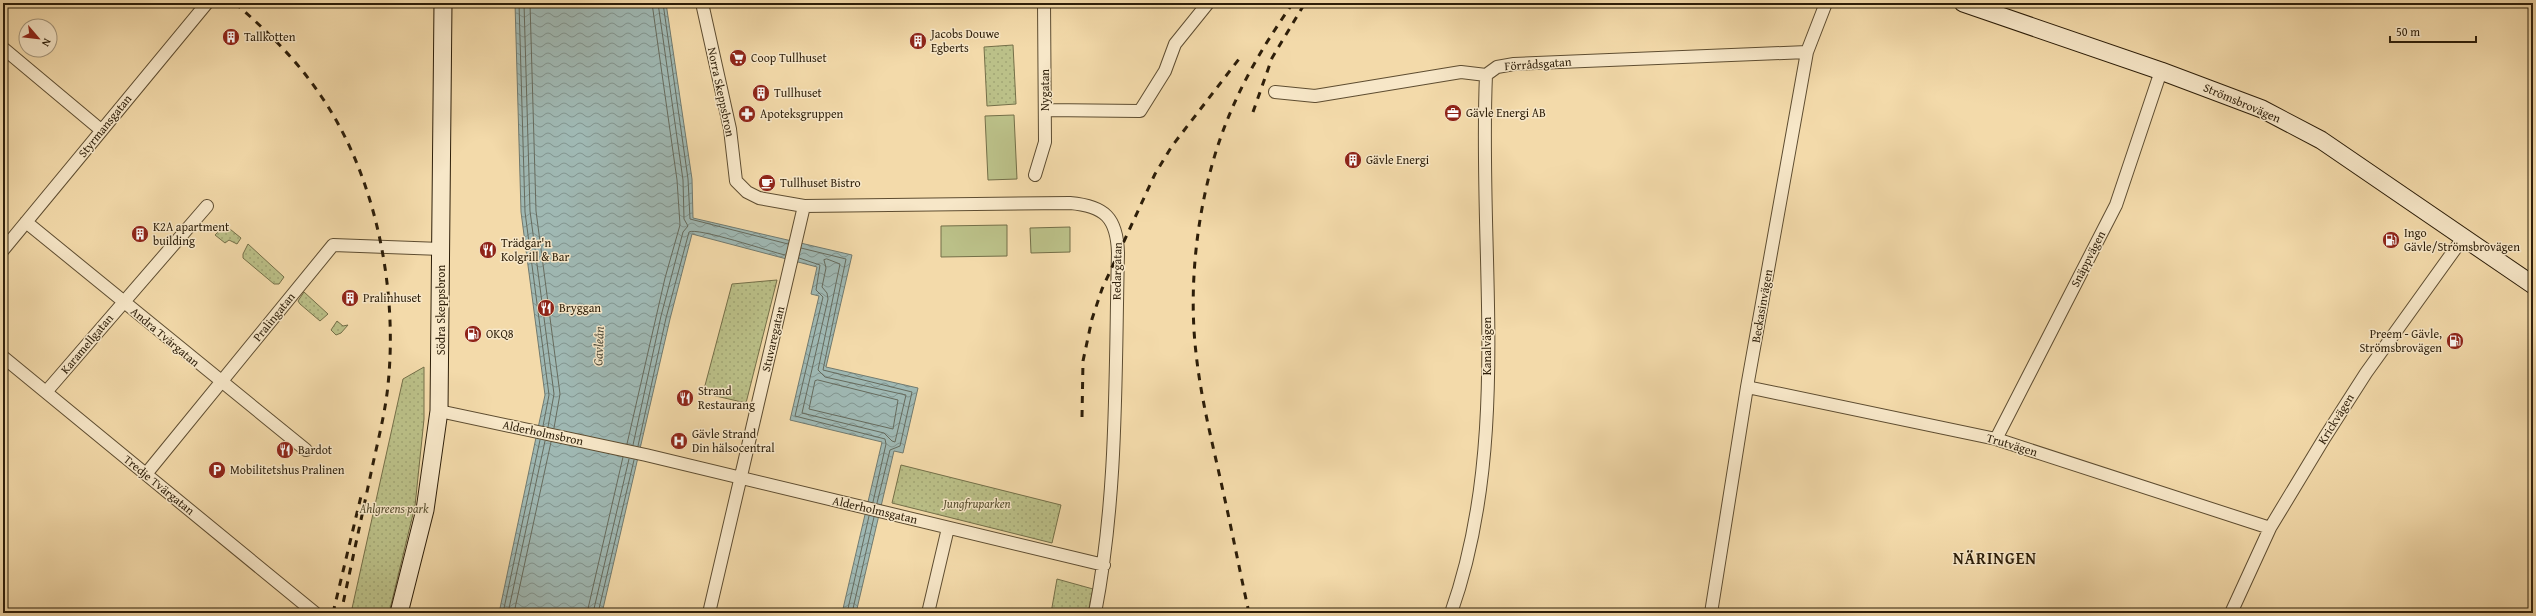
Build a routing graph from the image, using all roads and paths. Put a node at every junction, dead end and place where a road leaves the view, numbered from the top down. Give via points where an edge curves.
1 (207, 3) edge
2 (443, 3) edge
3 (702, 3) edge
4 (1044, 3) edge
5 (1208, 3) edge
6 (1826, 3) edge
7 (1963, 3) edge
8 (3, 48) edge
9 (1807, 52) junction
10 (2161, 71) junction
11 (1486, 75) junction
12 (1275, 92) dead end
13 (1045, 110) junction
14 (101, 130) junction
15 (1036, 175) dead end
16 (736, 181) joint
17 (207, 206) dead end
18 (804, 206) junction
19 (26, 222) junction
20 (2463, 238) junction
21 (441, 249) junction
22 (3, 250) edge
23 (2533, 285) edge
24 (122, 302) junction
25 (3, 357) edge
26 (220, 383) junction
27 (1747, 388) junction
28 (46, 392) junction
29 (439, 411) junction
30 (1996, 439) junction
31 (306, 450) dead end
32 (646, 455) joint
33 (146, 474) junction
34 (741, 478) junction
35 (948, 528) junction
36 (2270, 528) junction
37 (1104, 565) junction
38 (315, 613) edge
39 (399, 613) edge
40 (709, 613) edge
41 (928, 613) edge
42 (1095, 613) edge
43 (1451, 613) edge
44 (1711, 613) edge
45 (2231, 613) edge

1 - 14 street, Styrmansgatan
2 - 21 main road, Södra Skeppsbron
3 - 16 street, Norra Skeppsbron via 730,129
4 - 13 street, Nygatan
5 - 13 street via 1175,44 1165,72 1140,111
6 - 9 street, Beckasinvägen
7 - 10 main road, Strömsbrovägen
8 - 14 street
9 - 11 street, Förrådsgatan via 1514,64 1497,67
9 - 27 street, Beckasinvägen
10 - 20 main road, Strömsbrovägen via 2262,109 2321,140
10 - 30 street, Snäppvägen via 2116,205
11 - 12 street via 1461,72 1315,96
11 - 43 street, Kanalvägen via 1487,410 1481,487 1473,534
13 - 15 street, Nygatan via 1045,142
14 - 19 street, Styrmansgatan
16 - 18 street, Redargatan via 747,192 759,198
17 - 24 street, Karamellgatan
18 - 34 street, Stuvaregatan
18 - 37 street, Redargatan via 1070,203 1096,207 1110,217 1118,232 1118,253 1112,493
19 - 22 street, Styrmansgatan
19 - 24 street, Andra Tvärgatan
20 - 23 main road, Strömsbrovägen
20 - 36 street, Krickvägen via 2366,373
21 - 26 street, Pralingatan via 333,245
21 - 29 main road, Södra Skeppsbron
24 - 26 street, Andra Tvärgatan
24 - 28 street, Karamellgatan
25 - 28 street, Tredje Tvärgatan
26 - 31 street, Andra Tvärgatan
26 - 33 street, Pralingatan
27 - 30 street, Trutvägen
27 - 44 street, Beckasinvägen
28 - 33 street, Tredje Tvärgatan
29 - 32 street, Alderholmsbron
29 - 39 main road, Södra Skeppsbron via 425,510
30 - 36 street, Trutvägen
32 - 34 street, Alderholmsgatan
33 - 38 street, Tredje Tvärgatan
34 - 35 street, Alderholmsgatan
34 - 40 street, Stuvaregatan
35 - 37 street, Alderholmsgatan
35 - 41 street
36 - 45 street, Krickvägen
37 - 42 street, Redargatan

